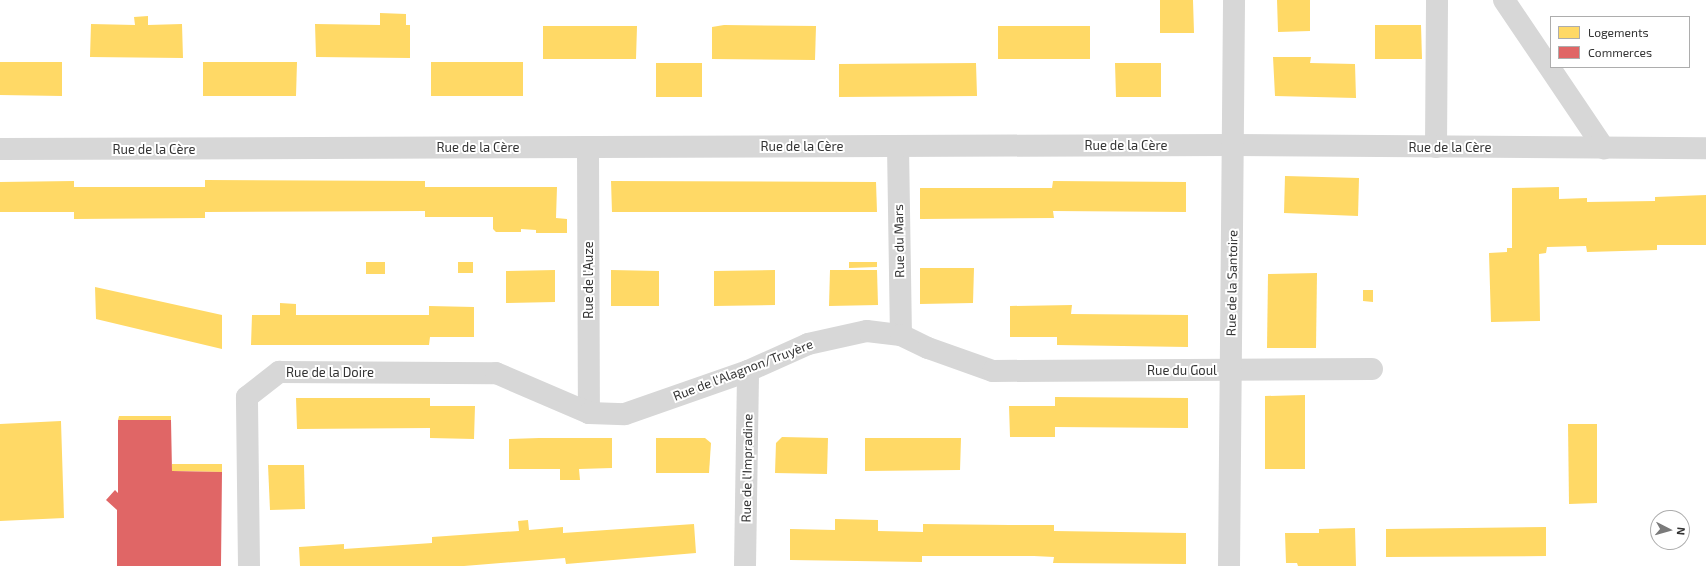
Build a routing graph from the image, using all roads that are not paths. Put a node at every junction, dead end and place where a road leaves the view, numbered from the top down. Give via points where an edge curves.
1 (1234, 0) edge
2 (1437, 0) edge
3 (1504, 0) edge
4 (1233, 145) junction
5 (898, 146) junction
6 (588, 147) junction
7 (1436, 147) junction
8 (1604, 148) junction
9 (1706, 148) edge
10 (0, 149) edge
11 (901, 335) junction
12 (1231, 369) junction
13 (1372, 369) dead end
14 (748, 371) junction
15 (993, 371) joint
16 (496, 373) joint
17 (588, 413) junction
18 (249, 566) edge
19 (746, 566) edge
20 (1229, 566) edge

1 - 4 street, Rue de la Santoire
2 - 7 street
3 - 8 street
4 - 5 street, Rue de la Cère
4 - 7 street, Rue de la Cère
4 - 12 street, Rue de la Santoire
5 - 6 street, Rue de la Cère
5 - 11 street, Rue du Mars
6 - 10 street, Rue de la Cère
6 - 17 street, Rue de l'Auze
7 - 8 street, Rue de la Cère
8 - 9 street, Rue de la Cère
11 - 14 street, Rue de l'Alagnon/Truyère via 867,331 808,344
11 - 15 street, Rue de l'Alagnon/Truyère via 928,348
12 - 13 street, Rue du Goul
12 - 15 street, Rue du Goul
12 - 20 street, Rue de la Santoire
14 - 17 street, Rue de l'Alagnon/Truyère via 625,414
14 - 19 street, Rue de l'Impradine
16 - 17 street, Rue de l'Alagnon/Truyère
16 - 18 street, Rue de la Doire via 279,372 247,397

